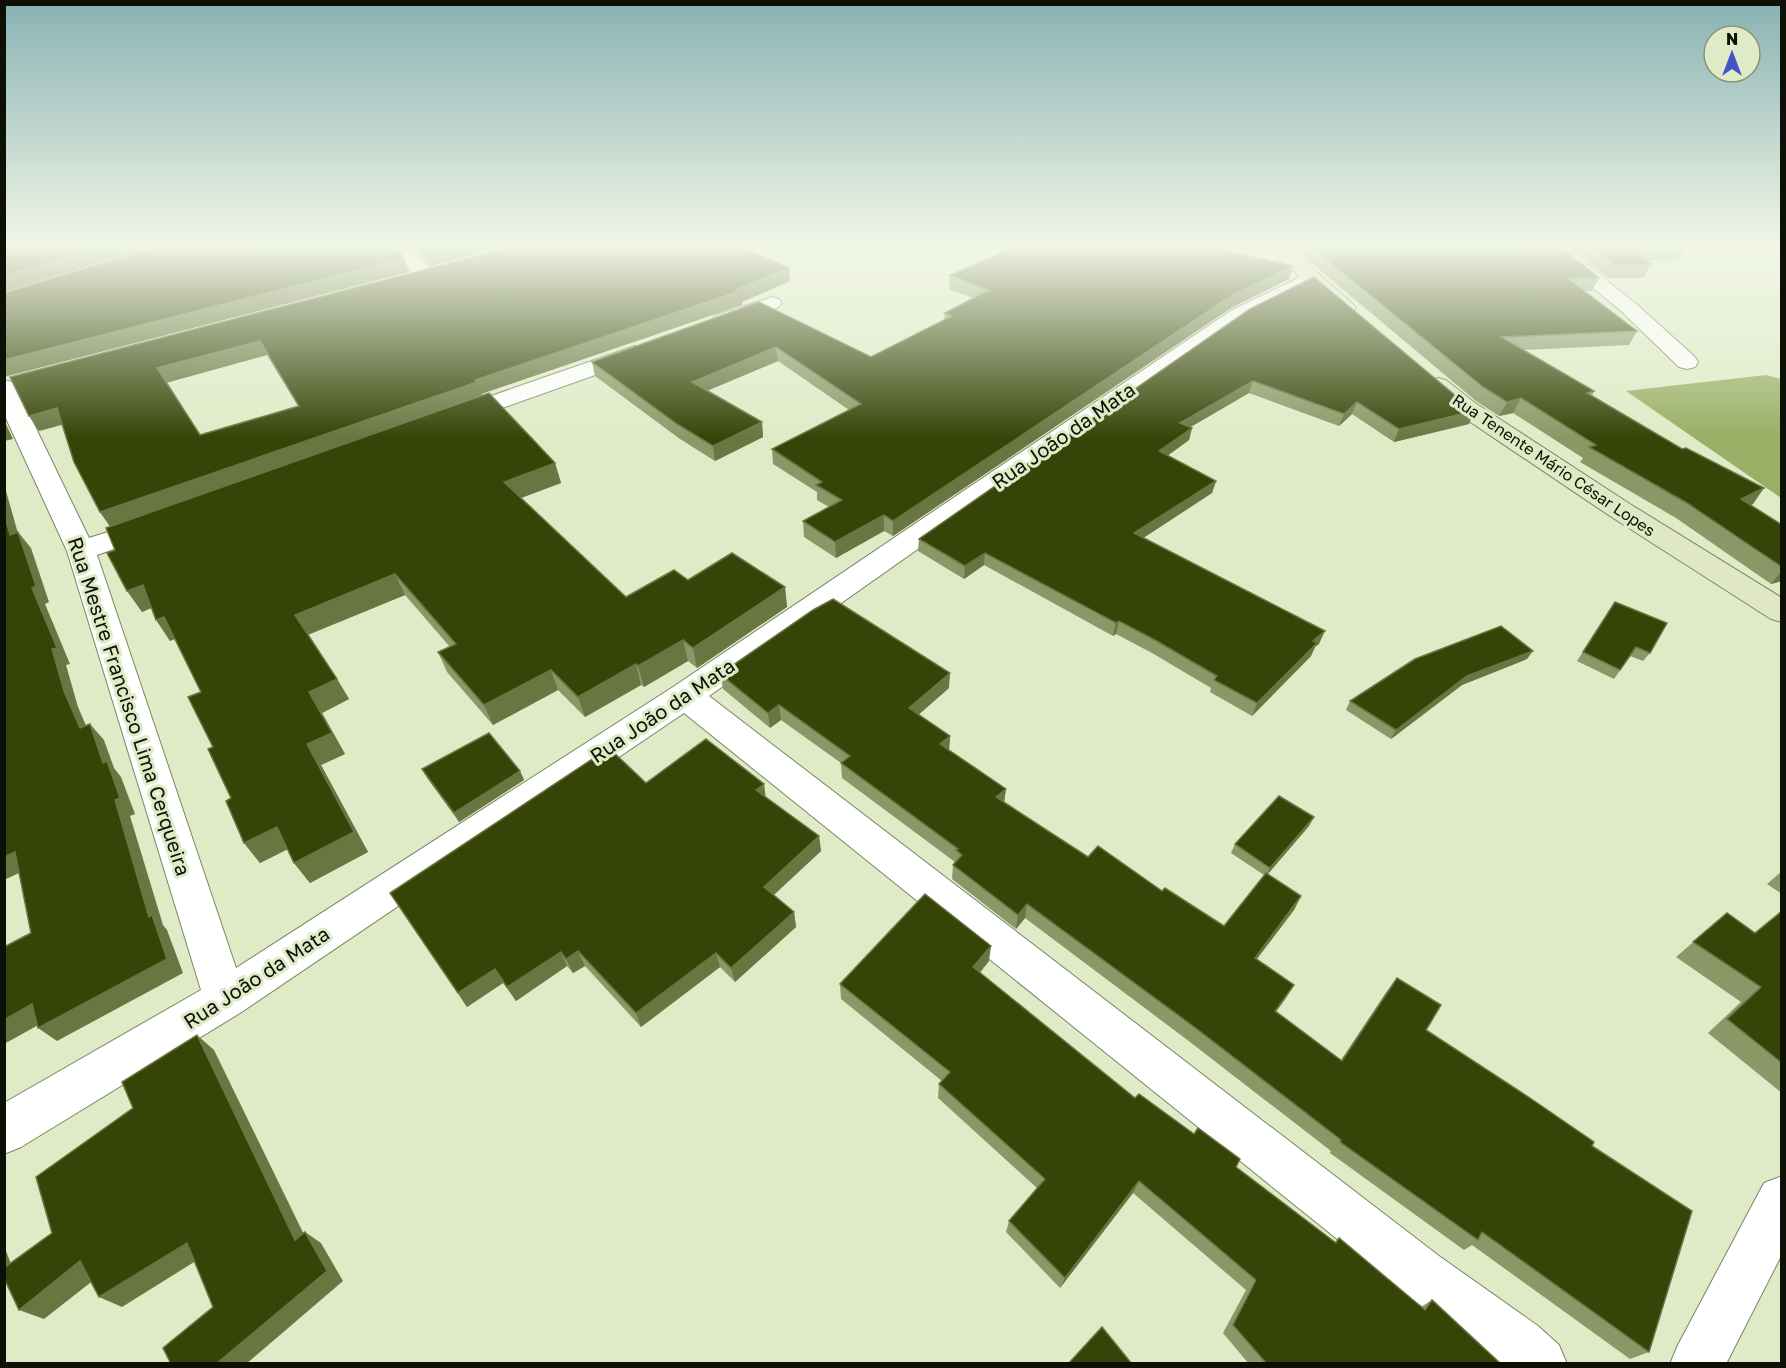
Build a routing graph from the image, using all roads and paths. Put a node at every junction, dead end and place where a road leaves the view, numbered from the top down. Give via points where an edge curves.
1 (753, 310) edge
2 (1247, 310) edge
3 (1349, 310) edge
4 (1631, 310) edge
5 (1366, 324) edge
6 (705, 327) edge
7 (661, 343) edge
8 (1687, 362) dead end
9 (1420, 370) edge
10 (12, 384) edge
11 (438, 423) edge
12 (182, 515) edge
13 (81, 551) junction
14 (1782, 612) edge
15 (685, 696) junction
16 (225, 999) junction
17 (4, 1130) edge
18 (1782, 1201) edge
19 (1540, 1364) edge
20 (1697, 1364) edge

1 - 6 street
2 - 15 street, Rua João da Mata
3 - 5 main road
4 - 8 street
7 - 11 street
9 - 14 main road, Rua Tenente Mário César Lopes via 1466,408
10 - 13 street, Rua Mestre Francisco Lima Cerqueira
12 - 13 street
13 - 16 street, Rua Mestre Francisco Lima Cerqueira
15 - 16 street, Rua João da Mata
15 - 19 street
16 - 17 street, Rua João da Mata
18 - 20 street

